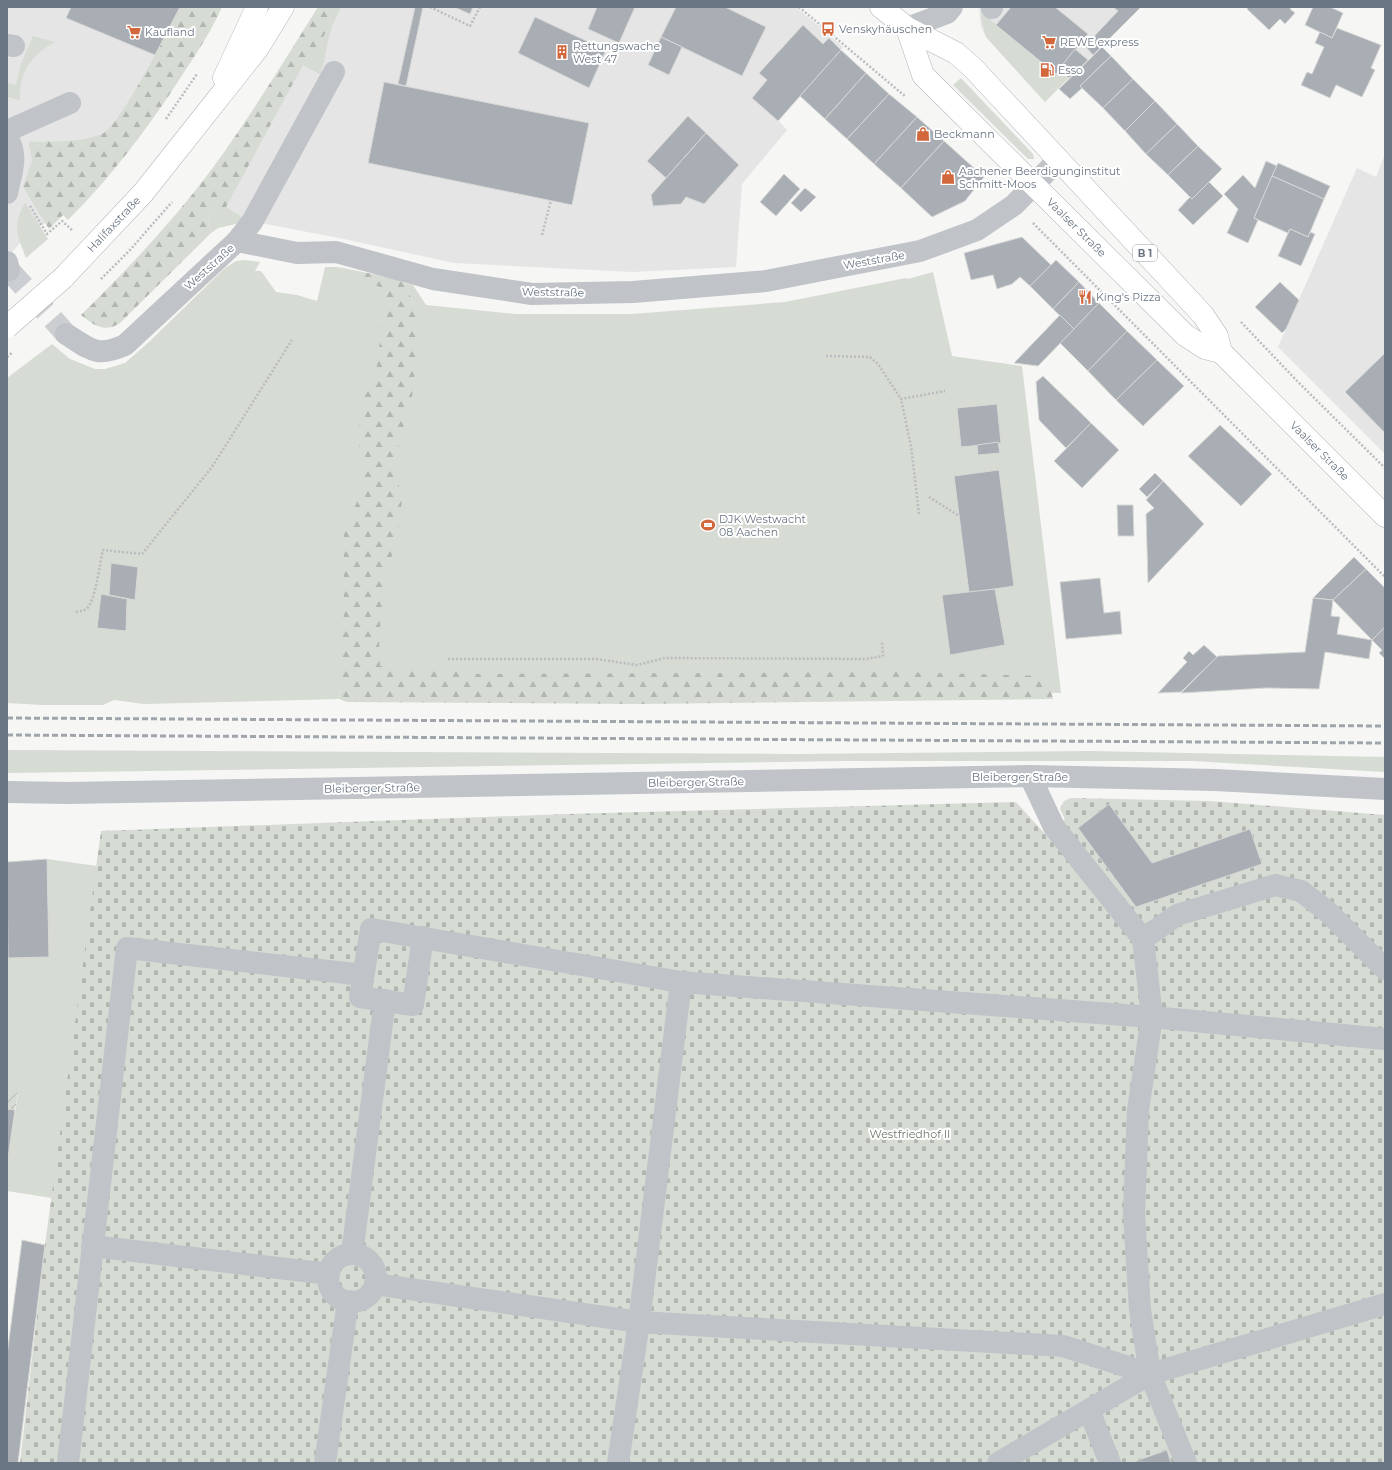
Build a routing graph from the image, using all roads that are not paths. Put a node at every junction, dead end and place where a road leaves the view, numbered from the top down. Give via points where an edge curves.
1 (257, 7) edge
2 (283, 7) edge
3 (881, 7) edge
4 (914, 7) edge
5 (952, 7) edge
6 (907, 28) junction
7 (334, 72) dead end
8 (70, 103) dead end
9 (208, 110) junction
10 (7, 131) edge
11 (7, 137) edge
12 (1058, 160) junction
13 (1034, 185) junction
14 (7, 193) edge
15 (237, 241) junction
16 (7, 327) edge
17 (66, 334) tunnel mouth
18 (1221, 352) junction
19 (1385, 516) edge
20 (1030, 776) junction
21 (1385, 789) edge
22 (7, 792) edge
23 (423, 937) junction
24 (1143, 938) junction
25 (1385, 969) edge
26 (363, 975) junction
27 (681, 982) junction
28 (385, 1000) junction
29 (1152, 1017) junction
30 (1385, 1039) edge
31 (92, 1246) junction
32 (352, 1254) junction
33 (329, 1274) junction
34 (375, 1284) junction
35 (348, 1301) junction
36 (1385, 1304) edge
37 (638, 1322) junction
38 (1150, 1374) junction
39 (1089, 1410) junction
40 (68, 1463) edge
41 (325, 1463) edge
42 (618, 1463) edge
43 (998, 1463) edge
44 (1110, 1463) edge
45 (1186, 1463) edge

1 - 9 main road, Halifaxstraße
2 - 9 main road, Halifaxstraße via 258,48
3 - 6 main road, Vaalser Straße / B 1
4 - 6 street
5 - 6 street via 947,14
6 - 12 main road, Vaalser Straße / B 1 via 956,52
6 - 13 main road, Vaalser Straße / B 1 via 923,75
7 - 15 street via 252,222
8 - 10 street
9 - 16 main road, Halifaxstraße, bridge via 143,193 63,278
11 - 14 street via 15,156
12 - 13 street, Weststraße
12 - 18 main road, Vaalser Straße / B 1 via 1203,315 1217,336
13 - 15 street, Weststraße via 1014,205 977,230 920,251 766,280 633,292 532,294 433,279 336,252 297,253
13 - 18 main road, Vaalser Straße / B 1 via 1185,334 1205,348
15 - 17 street, Weststraße via 125,345 110,352 92,350
18 - 19 main road, Vaalser Straße / B 1
20 - 21 street, Bleiberger Straße via 1215,780
20 - 22 street, Bleiberger Straße
20 - 24 street via 1054,827
23 - 26 street via 371,928
23 - 27 street
23 - 28 street via 413,1005
24 - 25 street via 1177,915 1275,885 1302,891 1328,912
24 - 29 street
26 - 28 street via 360,996
26 - 31 street via 128,948
27 - 29 street
27 - 37 street
28 - 32 street
29 - 30 street
29 - 38 street via 1138,1110 1134,1214 1140,1310
31 - 33 street
31 - 40 street
32 - 33 street via 336,1260
32 - 34 street via 366,1259 372,1265 376,1276
33 - 35 street via 332,1290 337,1297
34 - 35 street via 366,1298 356,1302
34 - 37 street
35 - 41 street
36 - 38 street
37 - 38 street via 1063,1346
37 - 42 street
38 - 39 street
38 - 45 street
39 - 43 street
39 - 44 street

